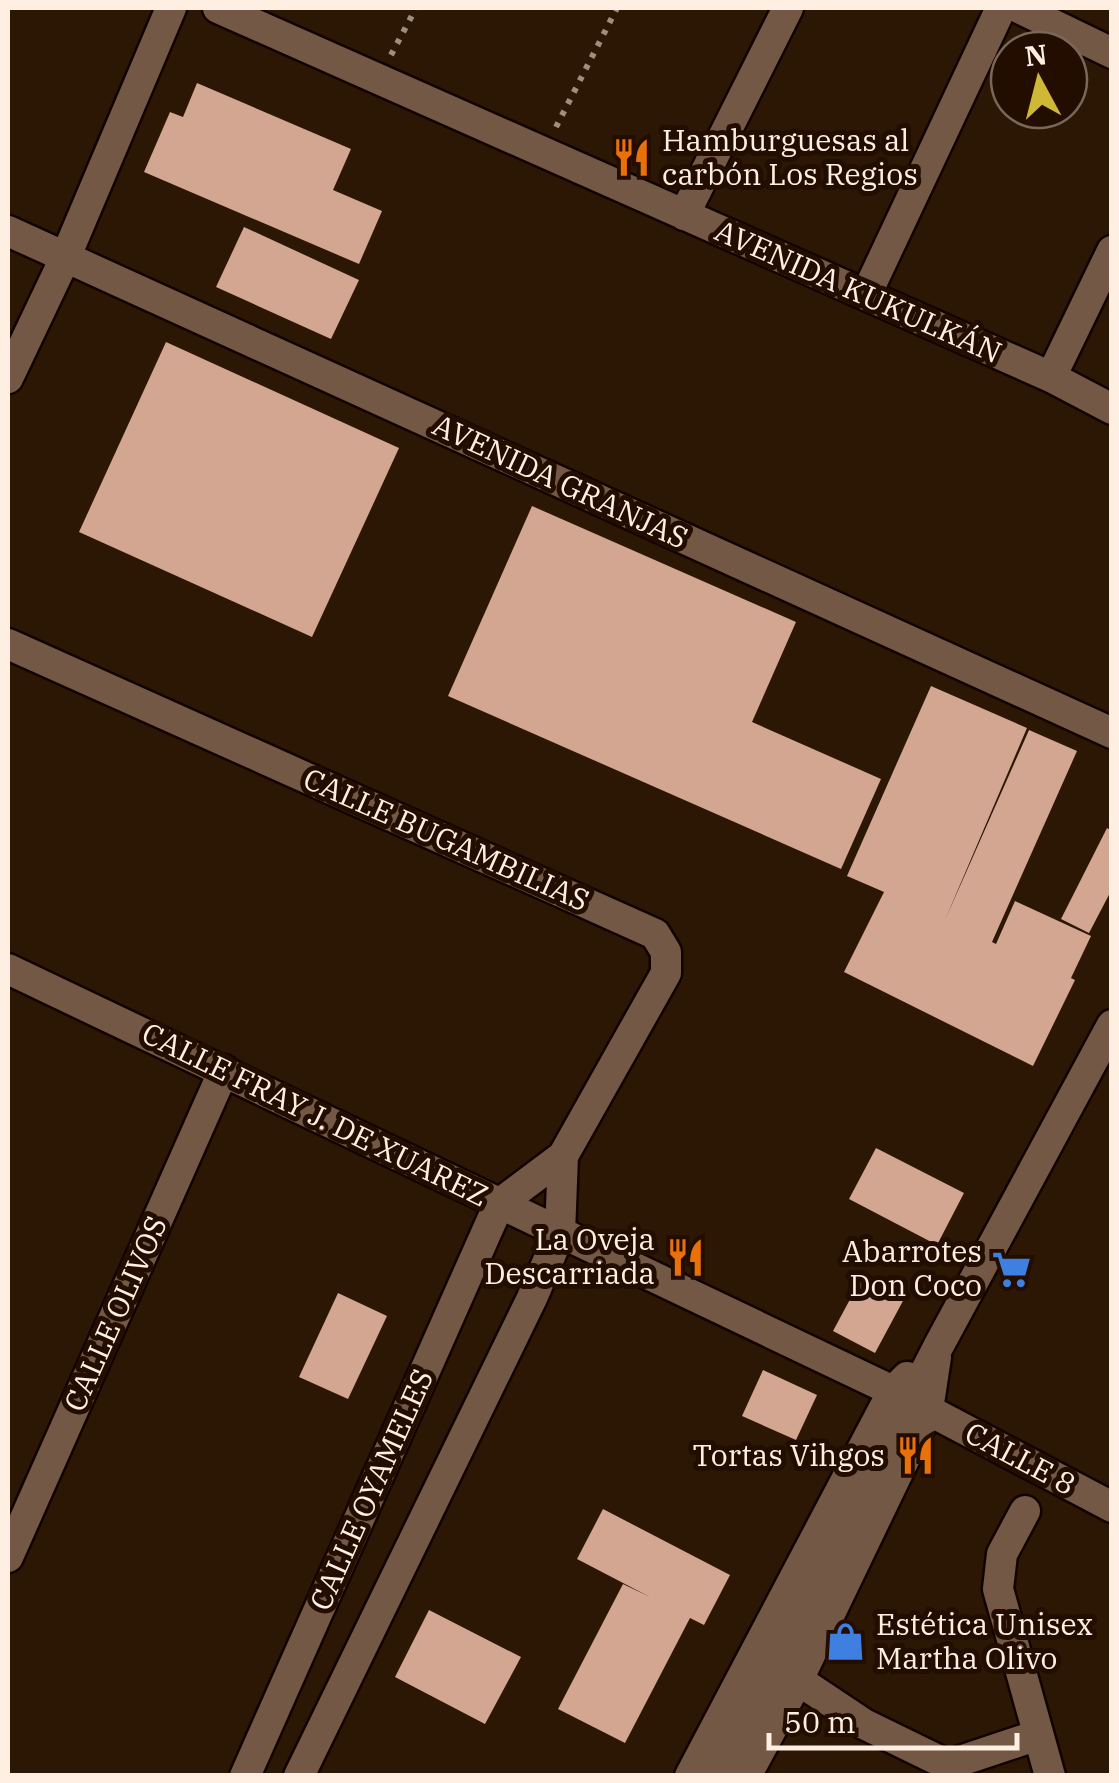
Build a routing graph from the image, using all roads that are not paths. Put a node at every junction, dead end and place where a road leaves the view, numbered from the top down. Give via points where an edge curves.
1 (171, 8) edge
2 (218, 8) edge
3 (788, 8) edge
4 (1001, 8) edge
5 (1020, 8) edge
6 (1112, 53) edge
7 (684, 215) junction
8 (8, 230) edge
9 (1112, 251) edge
10 (66, 256) junction
11 (866, 295) junction
12 (1051, 377) junction
13 (8, 378) edge
14 (1112, 409) edge
15 (8, 644) edge
16 (1112, 734) edge
17 (8, 969) edge
18 (1112, 1024) edge
19 (224, 1070) junction
20 (562, 1156) junction
21 (499, 1204) junction
22 (560, 1232) junction
23 (938, 1347) junction
24 (893, 1391) junction
25 (928, 1410) junction
26 (1112, 1507) edge
27 (1026, 1511) dead end
28 (8, 1557) edge
29 (798, 1680) junction
30 (1038, 1735) junction
31 (246, 1776) edge
32 (299, 1776) edge
33 (690, 1776) edge
34 (718, 1776) edge
35 (746, 1776) edge
36 (1050, 1776) edge

1 - 10 street
2 - 7 street, AVENIDA KUKULKÁN
3 - 7 street
4 - 11 street
5 - 6 street
7 - 11 street, AVENIDA KUKULKÁN
8 - 10 street, AVENIDA GRANJAS
9 - 12 street
10 - 13 street
10 - 16 street, AVENIDA GRANJAS
11 - 12 street, AVENIDA KUKULKÁN
12 - 14 street, AVENIDA KUKULKÁN
15 - 20 street, CALLE BUGAMBILIAS via 655,934 666,952 666,973
17 - 19 street, CALLE FRAY J. DE XUAREZ
18 - 23 street
19 - 21 street, CALLE FRAY J. DE XUAREZ
19 - 28 street, CALLE OLIVOS
20 - 21 street, CALLE BUGAMBILIAS
20 - 22 street, CALLE BUGAMBILIAS
21 - 22 street, CALLE FRAY J. DE XUAREZ
21 - 31 street, CALLE OYAMELES
22 - 24 street, CALLE FRAY J. DE XUAREZ
22 - 32 street, CALLE OYAMELES
23 - 24 street
23 - 25 street
23 - 34 street
24 - 33 street
25 - 26 street, CALLE 8
25 - 29 street
27 - 30 street via 1002,1554 998,1589
29 - 30 street via 864,1724 948,1766
29 - 35 street
30 - 36 street

